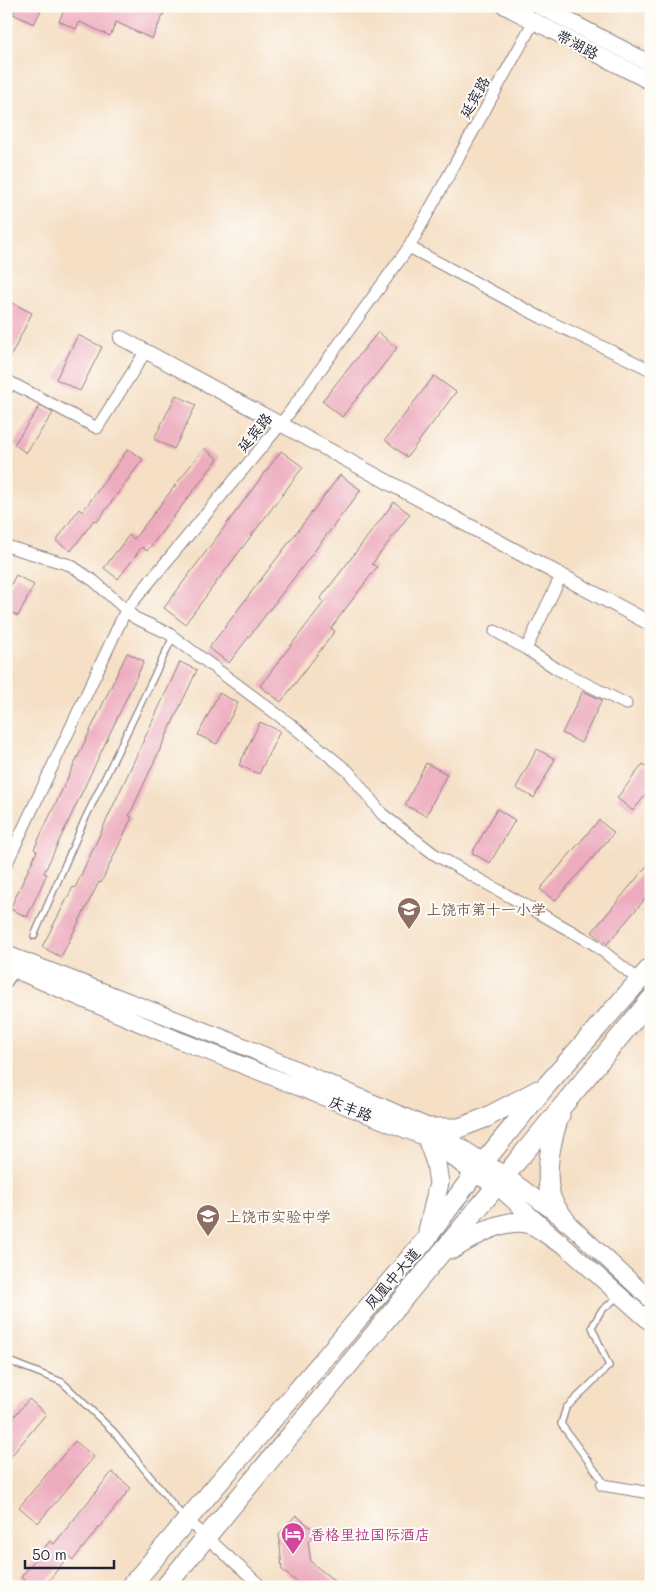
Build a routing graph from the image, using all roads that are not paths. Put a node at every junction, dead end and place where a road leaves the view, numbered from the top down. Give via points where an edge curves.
1 (505, 6) edge
2 (537, 14) edge
3 (651, 64) edge
4 (651, 82) edge
5 (409, 247) junction
6 (121, 338) dead end
7 (146, 351) junction
8 (651, 370) edge
9 (10, 382) edge
10 (6, 395) edge
11 (281, 424) junction
12 (6, 546) edge
13 (561, 576) junction
14 (126, 610) junction
15 (651, 624) edge
16 (495, 631) dead end
17 (174, 637) junction
18 (526, 649) junction
19 (626, 704) dead end
20 (6, 865) edge
21 (34, 936) dead end
22 (6, 954) edge
23 (12, 968) edge
24 (645, 974) edge
25 (6, 987) edge
26 (651, 999) edge
27 (546, 1086) junction
28 (563, 1107) junction
29 (429, 1133) junction
30 (479, 1168) junction
31 (502, 1181) junction
32 (566, 1221) junction
33 (427, 1238) junction
34 (557, 1241) junction
35 (435, 1261) junction
36 (619, 1296) junction
37 (651, 1300) edge
38 (651, 1323) edge
39 (6, 1360) edge
40 (604, 1486) joint
41 (651, 1493) edge
42 (186, 1520) junction
43 (205, 1538) junction
44 (130, 1587) edge
45 (165, 1587) edge
46 (262, 1587) edge

1 - 2 main road, 带湖路
2 - 3 main road, 带湖路
2 - 4 main road, 带湖路
2 - 5 street, 延宾路
5 - 8 street via 542,318
5 - 11 street, 延宾路
6 - 7 street
7 - 9 street via 97,428
7 - 11 street
9 - 10 lane
11 - 13 street
11 - 14 street, 延宾路
12 - 14 street via 70,565 94,581
13 - 15 street
13 - 18 street
14 - 17 street via 134,618
14 - 20 street, 延宾路
16 - 18 street
17 - 21 lane via 84,820
17 - 24 street via 349,772 382,814 434,854
18 - 19 street via 557,669
22 - 29 main road via 236,1043
23 - 25 lane
23 - 29 main road, 庆丰路 via 181,1041
24 - 27 main road, 凤凰中大道
26 - 28 main road, 凤凰中大道
27 - 29 main road via 485,1118 458,1128
27 - 30 main road, 凤凰中大道
28 - 31 main road, 凤凰中大道
28 - 32 main road via 555,1129 549,1164 551,1198
29 - 30 main road
29 - 33 main road via 439,1184
30 - 31 main road
30 - 33 main road, 凤凰中大道
31 - 32 main road
31 - 34 main road
31 - 35 main road, 凤凰中大道
32 - 37 main road
33 - 42 main road, 凤凰中大道
34 - 35 main road via 530,1224 500,1225 473,1236
34 - 36 main road
35 - 43 main road, 凤凰中大道
36 - 38 main road
36 - 40 lane via 601,1311 592,1327 609,1366 566,1408 561,1424
39 - 42 lane via 62,1382 114,1432
40 - 41 street
42 - 43 street
42 - 44 main road, 凤凰中大道
43 - 45 main road, 凤凰中大道
43 - 46 street

